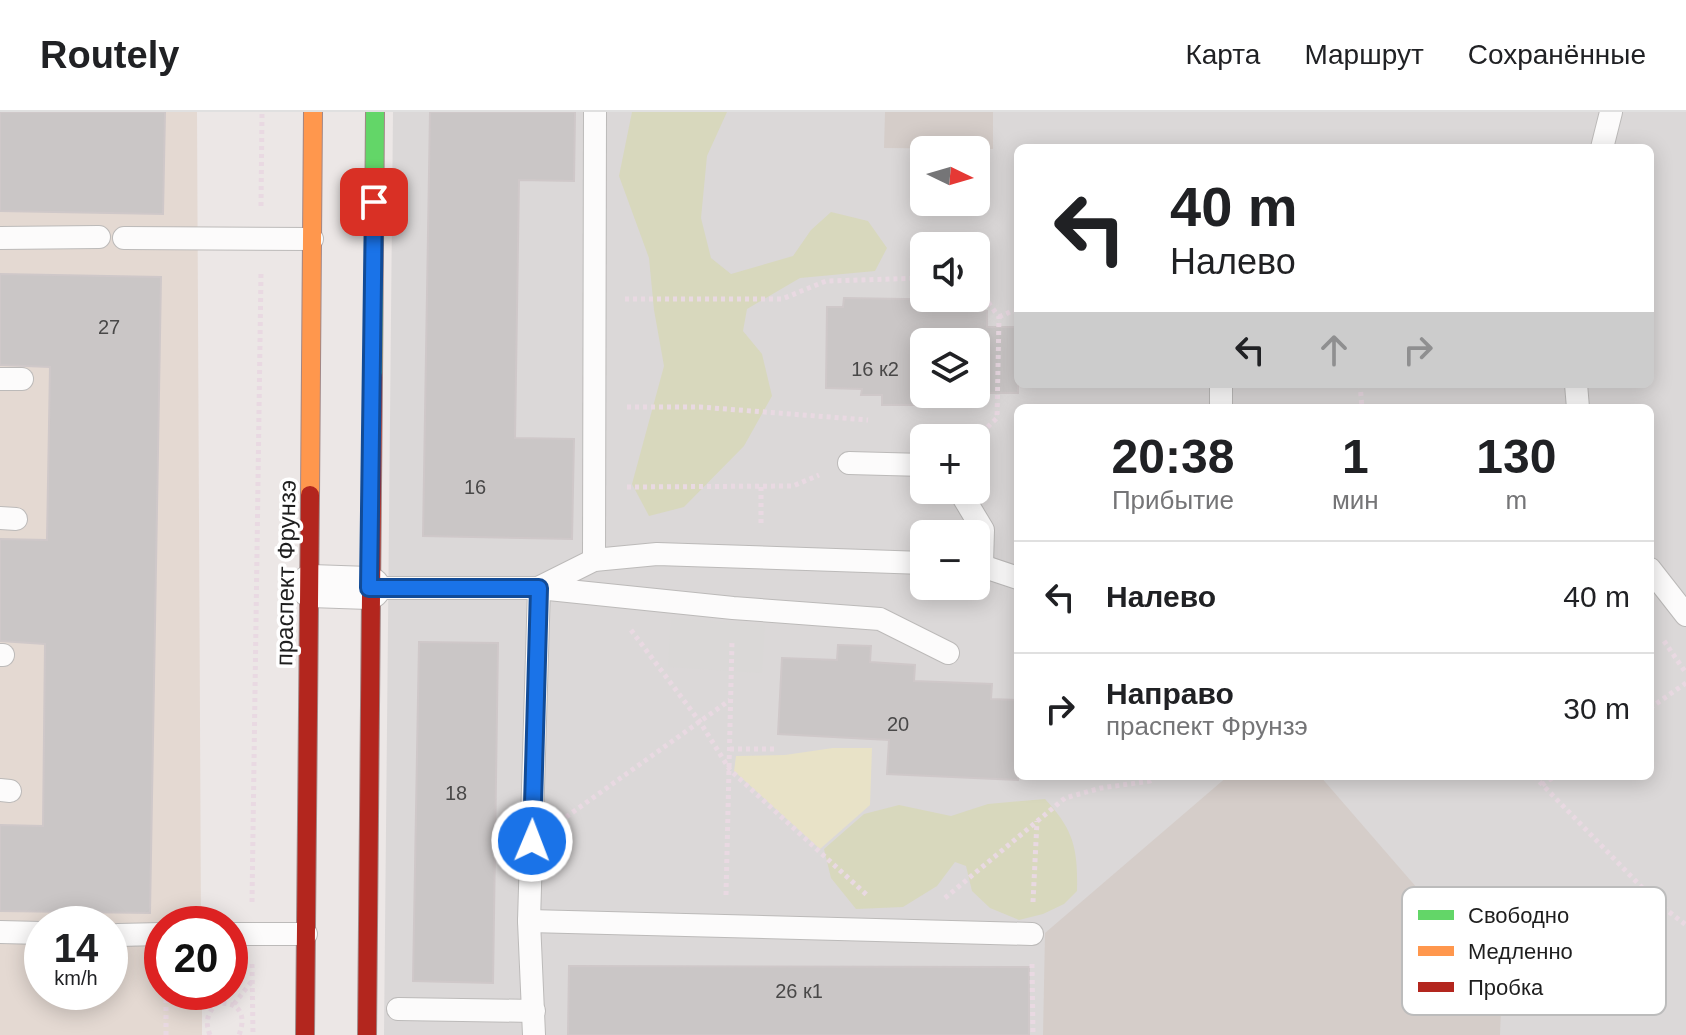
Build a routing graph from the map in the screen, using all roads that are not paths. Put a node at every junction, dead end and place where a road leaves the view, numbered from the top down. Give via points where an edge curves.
1 (313, 112) edge
2 (375, 112) edge
3 (595, 112) edge
4 (1611, 112) edge
5 (1603, 144) edge
6 (99, 237) dead end
7 (0, 238) edge
8 (124, 238) dead end
9 (312, 239) junction
10 (849, 463) road end
11 (910, 465) edge
12 (594, 560) junction
13 (910, 563) edge
14 (990, 568) edge
15 (1654, 574) edge
16 (1014, 577) edge
17 (311, 586) junction
18 (369, 588) junction
19 (539, 588) junction
20 (1686, 615) edge
21 (948, 653) dead end
22 (529, 921) junction
23 (0, 932) edge
24 (24, 933) edge
25 (248, 934) edge
26 (306, 934) junction
27 (1032, 934) road end
28 (398, 1009) dead end
29 (534, 1011) junction
30 (305, 1035) edge
31 (367, 1035) edge
32 (534, 1035) edge

1 - 9 main road, праспект Фрунзэ
2 - 18 main road
3 - 12 lane
4 - 5 lane
6 - 7 lane
8 - 9 lane
9 - 17 main road, праспект Фрунзэ
10 - 11 lane
12 - 13 lane via 657,554
12 - 19 lane
14 - 16 lane
15 - 20 lane
17 - 18 street
17 - 26 main road, праспект Фрунзэ
18 - 19 lane
18 - 31 main road
19 - 21 lane via 880,619
19 - 22 lane
22 - 27 lane
22 - 29 lane
23 - 24 lane
25 - 26 lane
26 - 30 main road, праспект Фрунзэ
28 - 29 lane
29 - 32 lane

